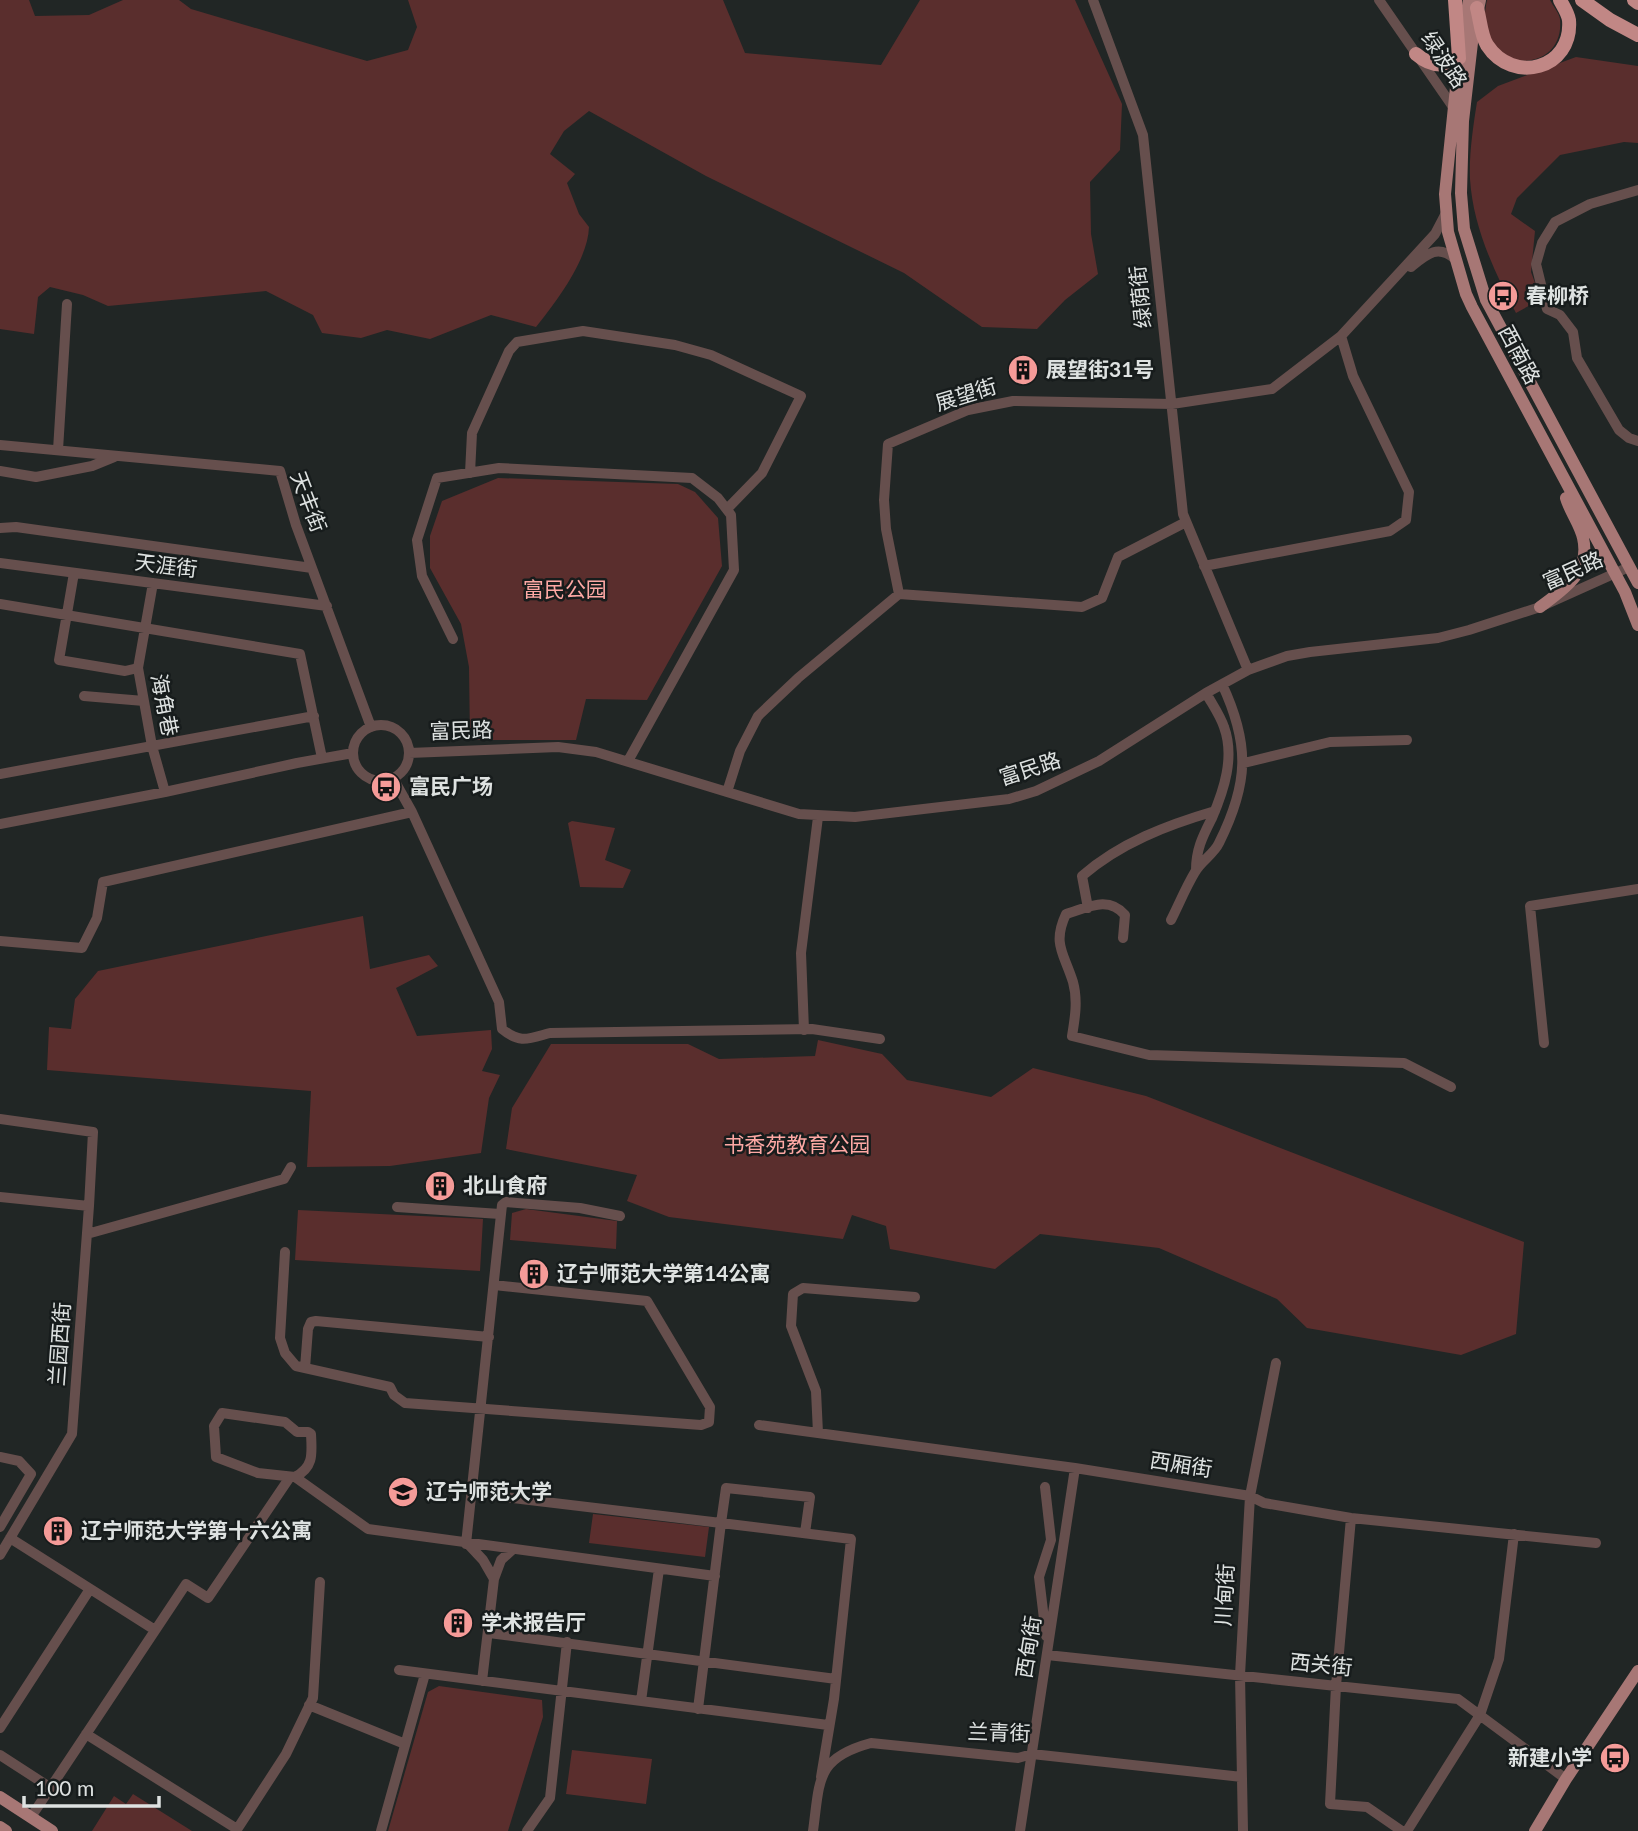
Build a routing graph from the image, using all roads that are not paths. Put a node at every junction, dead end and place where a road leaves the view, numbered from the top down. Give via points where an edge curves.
1 (1093, 0) edge
2 (1379, 0) edge
3 (1455, 0) edge
4 (1560, 0) edge
5 (1581, 0) edge
6 (1475, 3) edge
7 (1638, 35) edge
8 (1416, 54) junction
9 (1459, 58) junction
10 (1453, 107) junction
11 (1638, 190) edge
12 (1446, 213) junction
13 (1456, 260) junction
14 (1392, 282) junction
15 (67, 304) dead end
16 (1341, 336) junction
17 (1172, 404) junction
18 (1638, 441) edge
19 (0, 445) edge
20 (58, 450) junction
21 (118, 455) junction
22 (1559, 470) junction
23 (0, 471) edge
24 (470, 473) junction
25 (727, 509) junction
26 (1186, 522) junction
27 (0, 528) edge
28 (0, 563) edge
29 (1204, 566) junction
30 (313, 568) junction
31 (1629, 568) junction
32 (74, 573) junction
33 (1614, 574) junction
34 (153, 583) junction
35 (1638, 583) edge
36 (899, 594) junction
37 (0, 604) edge
38 (327, 606) junction
39 (1540, 607) junction
40 (66, 615) junction
41 (1638, 625) edge
42 (144, 628) junction
43 (453, 639) dead end
44 (138, 668) junction
45 (1248, 670) junction
46 (1222, 684) junction
47 (1206, 693) junction
48 (84, 696) dead end
49 (144, 701) junction
50 (314, 716) junction
51 (371, 727) junction
52 (1406, 740) dead end
53 (152, 746) junction
54 (409, 752) junction
55 (353, 754) junction
56 (322, 758) junction
57 (628, 761) junction
58 (1244, 763) junction
59 (0, 774) edge
60 (393, 778) junction
61 (165, 792) junction
62 (727, 792) junction
63 (1215, 811) junction
64 (412, 812) junction
65 (818, 817) junction
66 (0, 824) edge
67 (1196, 870) junction
68 (1638, 889) edge
69 (1088, 908) junction
70 (1171, 920) dead end
71 (1123, 937) dead end
72 (0, 941) edge
73 (804, 1030) junction
74 (880, 1038) dead end
75 (1544, 1043) dead end
76 (1451, 1087) dead end
77 (0, 1119) edge
78 (291, 1167) dead end
79 (0, 1197) edge
80 (89, 1206) junction
81 (397, 1207) dead end
82 (500, 1214) junction
83 (620, 1216) dead end
84 (87, 1234) junction
85 (285, 1252) dead end
86 (494, 1285) junction
87 (915, 1297) dead end
88 (489, 1337) junction
89 (1276, 1363) dead end
90 (305, 1368) junction
91 (481, 1410) junction
92 (759, 1425) dead end
93 (818, 1433) junction
94 (0, 1457) edge
95 (1076, 1468) junction
96 (293, 1477) junction
97 (1045, 1487) dead end
98 (471, 1493) junction
99 (1250, 1496) junction
100 (1351, 1518) junction
101 (1, 1522) edge
102 (722, 1522) junction
103 (806, 1533) junction
104 (1514, 1534) junction
105 (10, 1538) junction
106 (1596, 1543) dead end
107 (467, 1544) junction
108 (512, 1550) junction
109 (0, 1555) edge
110 (659, 1569) junction
111 (715, 1576) junction
112 (494, 1579) junction
113 (320, 1582) dead end
114 (90, 1589) junction
115 (155, 1630) junction
116 (489, 1633) junction
117 (567, 1642) junction
118 (647, 1652) junction
119 (1047, 1653) junction
120 (705, 1660) junction
121 (399, 1670) dead end
122 (1638, 1671) edge
123 (425, 1674) junction
124 (1240, 1676) junction
125 (836, 1679) junction
126 (482, 1681) junction
127 (1336, 1686) junction
128 (562, 1691) junction
129 (641, 1701) junction
130 (310, 1705) junction
131 (698, 1709) junction
132 (1479, 1715) junction
133 (828, 1725) junction
134 (0, 1728) edge
135 (86, 1734) junction
136 (405, 1744) junction
137 (1032, 1754) junction
138 (0, 1755) edge
139 (821, 1777) junction
140 (1242, 1777) junction
141 (1566, 1779) junction
142 (51, 1788) junction
143 (0, 1797) edge
144 (31, 1817) junction
145 (0, 1827) edge
146 (237, 1830) edge
147 (6, 1831) edge
148 (52, 1831) edge
149 (381, 1831) edge
150 (527, 1831) edge
151 (813, 1831) edge
152 (1020, 1831) edge
153 (1243, 1831) edge
154 (1405, 1831) edge
155 (1535, 1831) edge

1 - 17 street, 绿荫街 via 1143,135
2 - 8 street, 绿波路
3 - 9 highway
4 - 6 highway via 1569,17 1568,37 1556,57 1540,68 1519,68 1500,59 1486,44
5 - 7 highway
6 - 9 main road, 西南路
6 - 31 main road, 西南路 via 1462,121 1464,229 1486,300
8 - 9 highway via 1435,64
8 - 10 street, 绿波路
9 - 10 main road, 西南路
10 - 12 main road, 西南路
11 - 18 street via 1590,204 1555,222 1536,264 1547,309 1560,315 1573,331 1577,358 1619,430
12 - 13 main road, 西南路
12 - 14 street, 展望街 via 1435,234
13 - 14 street via 1439,251
13 - 22 main road, 西南路 via 1472,307
14 - 16 street, 展望街
15 - 20 street
16 - 17 street, 展望街 via 1272,389
16 - 29 street via 1353,376 1409,492 1406,520 1390,531
17 - 26 street, 绿荫街
17 - 36 street, 展望街 via 1013,401 968,410 888,444 884,510
19 - 20 street, 天丰街
20 - 21 street, 天丰街
21 - 23 street via 92,466 36,477
21 - 30 street, 天丰街 via 280,471
22 - 33 main road, 西南路
22 - 39 main road via 1583,538 1585,558 1577,576
24 - 25 street via 499,468 692,478
24 - 25 street via 472,433 509,351 517,342 583,331 711,355 801,396 762,473
24 - 43 street via 437,478 417,541 422,576
25 - 57 street via 734,537 734,570
26 - 29 street, 绿荫街
26 - 36 street via 1118,557 1102,598 1082,607
27 - 30 street
28 - 32 street, 天涯街
29 - 45 street, 绿荫街
30 - 38 street, 天丰街
31 - 33 street, 富民路
31 - 35 main road, 西南路
32 - 34 street, 天涯街
32 - 40 street
33 - 39 street, 富民路
33 - 41 main road, 西南路
34 - 38 street, 天涯街
34 - 42 street, 海角巷
36 - 62 street via 758,716
37 - 40 street
38 - 51 street, 天丰街
39 - 45 street, 富民路 via 1438,638 1310,652
40 - 42 street
40 - 44 street via 59,660 125,671
42 - 44 street, 海角巷
42 - 50 street via 300,654
44 - 49 street, 海角巷
45 - 46 street, 富民路
46 - 47 street, 富民路
46 - 58 street via 1236,713
47 - 63 street via 1224,726 1228,746 1222,794
47 - 65 street, 富民路 via 1099,761 1036,791 984,802
48 - 49 street
49 - 53 street, 海角巷
50 - 53 street
50 - 56 street
51 - 54 street via 397,730
51 - 55 street via 356,740
52 - 58 street via 1330,742
53 - 59 street
53 - 61 street, 海角巷
54 - 57 street, 富民路 via 558,747
54 - 60 street via 405,768
55 - 56 street
55 - 60 street via 356,766 368,778
56 - 61 street
57 - 62 street, 富民路
58 - 67 street via 1237,798 1218,846
60 - 64 street
61 - 66 street
62 - 65 street, 富民路
63 - 67 street via 1196,851
63 - 69 street via 1170,825 1104,856 1082,876
64 - 72 street via 103,882 97,918 82,948
64 - 73 street via 499,1002 502,1029 514,1039 550,1033
65 - 73 street via 801,953
67 - 70 street
68 - 75 street via 1530,906
69 - 71 street via 1108,903 1118,906 1125,915
69 - 76 street via 1066,914 1059,929 1058,943 1074,984 1077,1011 1072,1036 1149,1055 1404,1063
73 - 74 street
77 - 80 street, 兰园西街 via 93,1132
78 - 84 street via 284,1179
79 - 80 street
80 - 84 street, 兰园西街
81 - 82 street
82 - 83 street via 506,1202
82 - 86 street
84 - 105 street, 兰园西街 via 72,1434
85 - 90 street via 280,1338 285,1353 296,1366
86 - 88 street
86 - 91 street via 647,1301 710,1407 711,1416 701,1426
87 - 93 street via 803,1288 793,1294 791,1326 816,1391
88 - 90 street via 316,1321 308,1329
88 - 91 street
89 - 99 street, 川甸街
90 - 91 street via 390,1387 405,1403
91 - 98 street
92 - 93 street, 西厢街
93 - 95 street, 西厢街
94 - 101 street via 19,1461 31,1474
95 - 99 street, 西厢街
95 - 119 street, 西甸街
96 - 96 street via 258,1474 216,1457 214,1426 222,1413 285,1422 298,1432 311,1434 310,1465
96 - 107 street via 368,1529
96 - 115 street via 208,1598 186,1584
97 - 119 street via 1051,1540 1039,1577
98 - 102 street
98 - 107 street
99 - 100 street, 西厢街 via 1264,1503
99 - 124 street, 川甸街
100 - 104 street, 西厢街
100 - 127 street
102 - 103 street
102 - 103 street via 726,1488 810,1497
102 - 111 street
103 - 125 street via 851,1539
104 - 106 street, 西厢街
104 - 132 street via 1499,1659
105 - 109 street, 兰园西街
105 - 114 street
107 - 108 street
107 - 112 street
108 - 110 street
108 - 112 street via 501,1560
110 - 111 street
110 - 118 street
111 - 120 street
112 - 116 street
113 - 130 street
114 - 115 street
114 - 134 street
115 - 135 street
116 - 117 street
116 - 126 street
117 - 118 street
117 - 128 street
118 - 120 street
118 - 129 street
119 - 124 street, 西关街
119 - 137 street, 西甸街
120 - 125 street
120 - 131 street
121 - 123 street
122 - 141 main road
123 - 126 street
123 - 136 street
124 - 127 street, 西关街
124 - 140 street, 川甸街
125 - 133 street
126 - 128 street
127 - 132 street, 西关街 via 1458,1699
127 - 154 street via 1330,1804 1367,1807
128 - 129 street
128 - 150 street via 550,1798
129 - 131 street
130 - 136 street
130 - 146 street via 286,1754
131 - 133 street
132 - 141 street, 西关街
132 - 154 street
133 - 139 street
135 - 142 street
135 - 146 street
136 - 149 street
137 - 139 street, 兰青街 via 1018,1758 871,1743 836,1757
137 - 140 street, 兰青街
137 - 152 street, 西甸街
138 - 142 street
139 - 151 street
140 - 153 street, 川甸街
141 - 155 main road
142 - 144 street
143 - 144 main road
144 - 148 main road
145 - 147 main road

